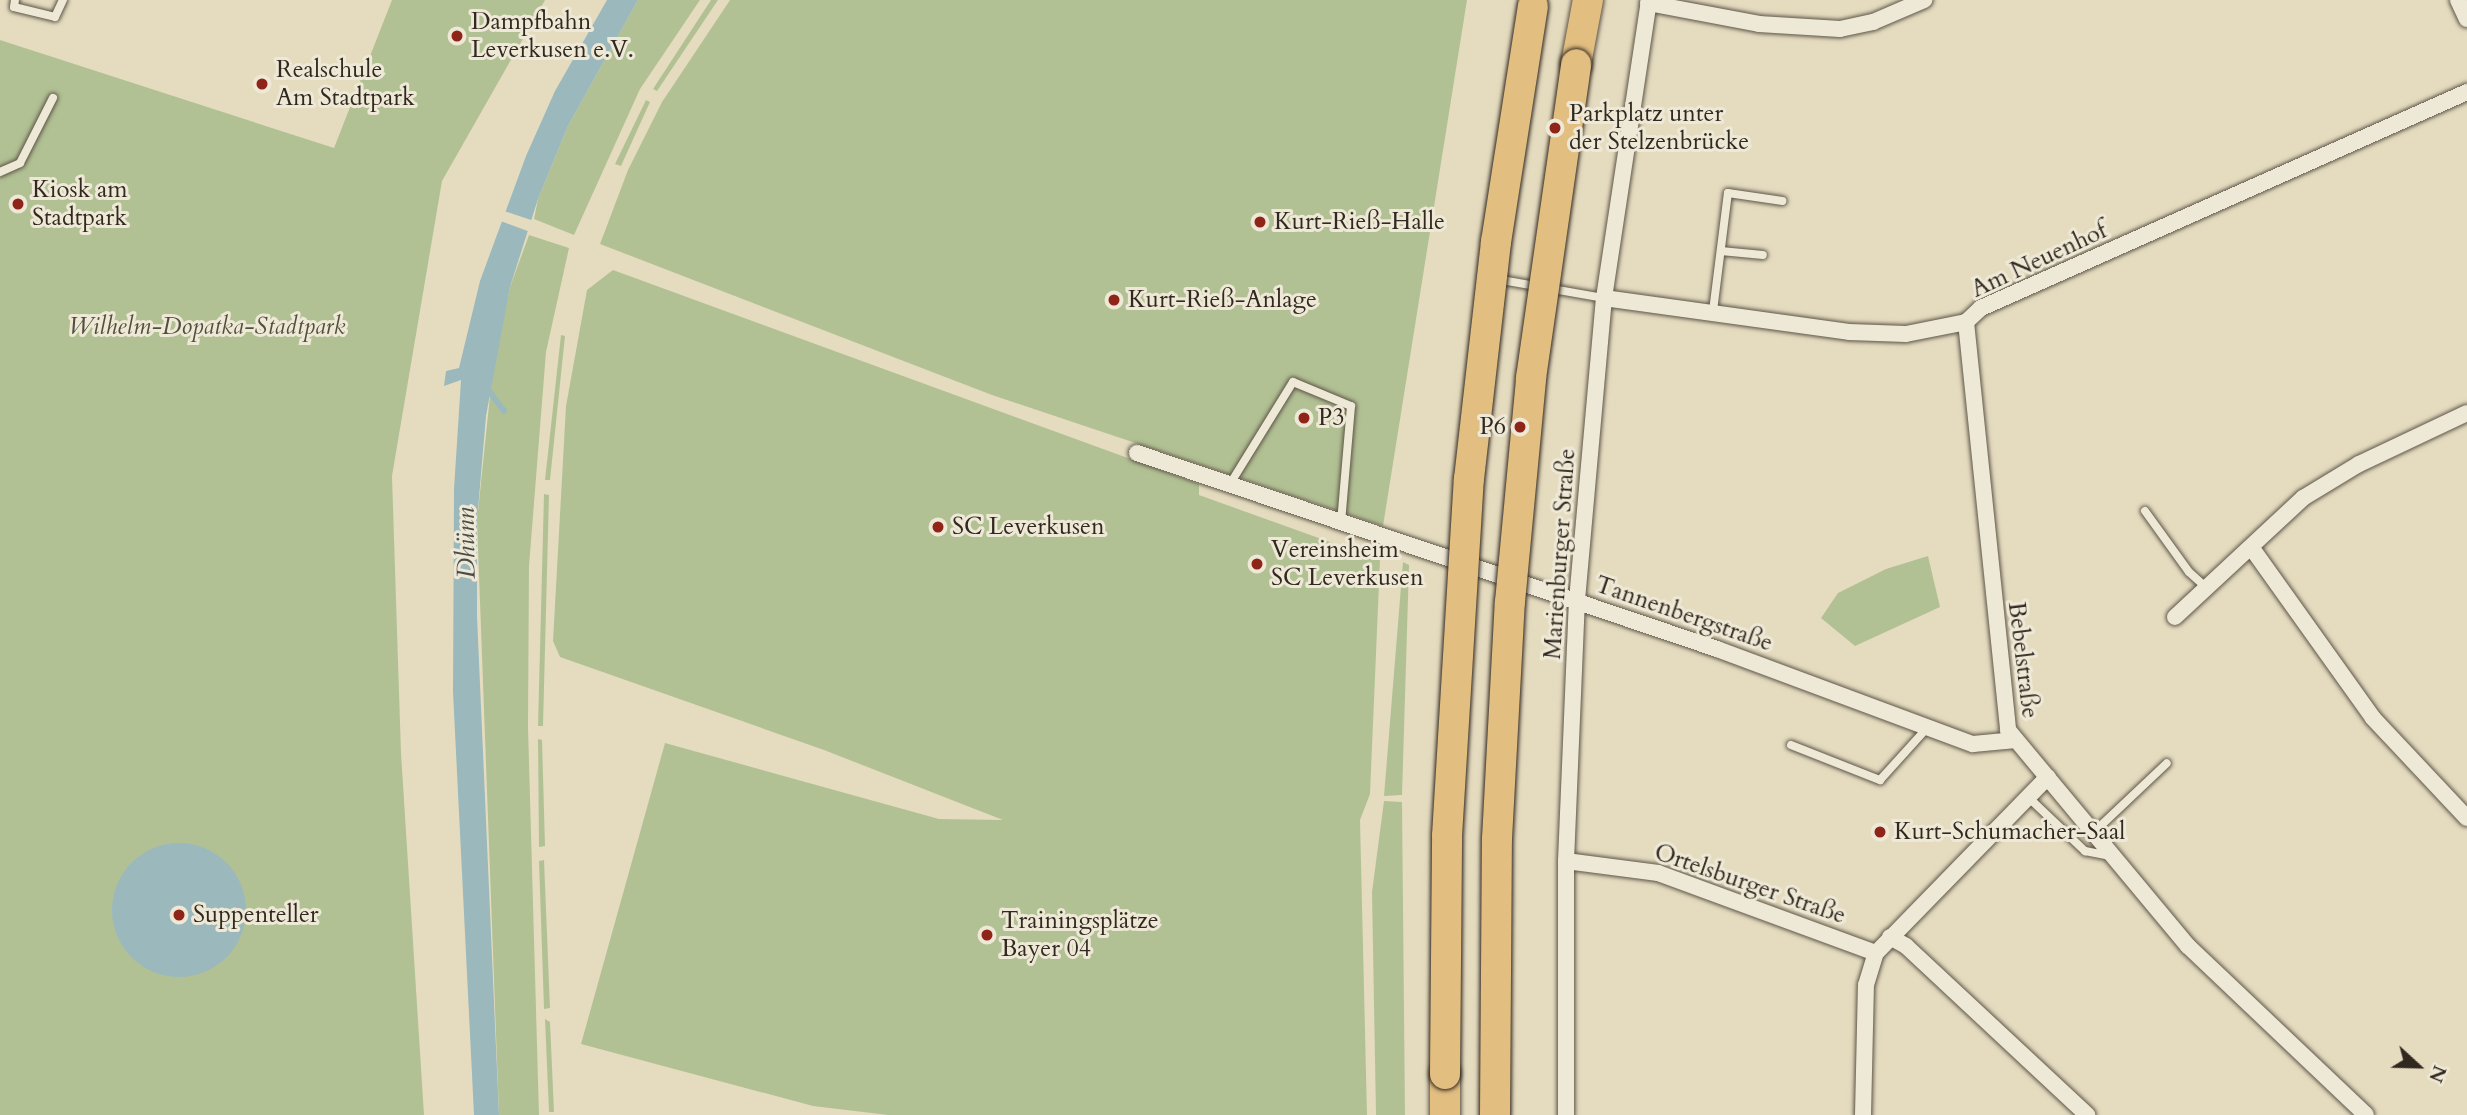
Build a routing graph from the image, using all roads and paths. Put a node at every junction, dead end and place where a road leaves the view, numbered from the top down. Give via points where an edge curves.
1 (15, 0) edge
2 (63, 0) edge
3 (1534, 0) edge
4 (1588, 0) edge
5 (1924, 0) edge
6 (2458, 0) edge
7 (1649, 1) edge
8 (2467, 19) edge
9 (2467, 92) edge
10 (53, 98) dead end
11 (0, 172) edge
12 (1782, 201) dead end
13 (1721, 251) junction
14 (1763, 255) dead end
15 (1494, 279) dead end
16 (1604, 298) junction
17 (1713, 311) junction
18 (1966, 322) junction
19 (2467, 412) edge
20 (1137, 453) dead end
21 (1230, 484) junction
22 (2145, 511) dead end
23 (1340, 525) junction
24 (2251, 547) junction
25 (2208, 589) junction
26 (1577, 600) junction
27 (2175, 617) dead end
28 (1927, 728) junction
29 (2016, 740) junction
30 (1791, 745) dead end
31 (2167, 763) dead end
32 (2048, 777) junction
33 (2028, 797) junction
34 (2467, 818) edge
35 (2094, 832) junction
36 (2114, 856) junction
37 (1566, 861) junction
38 (1891, 937) junction
39 (1876, 953) junction
40 (1445, 1115) edge
41 (1495, 1115) edge
42 (1566, 1115) edge
43 (1863, 1115) edge
44 (2087, 1115) edge
45 (2366, 1115) edge

1 - 2 lane via 14,7 55,17
3 - 40 highway, bridge via 1496,242 1461,571 1447,836
4 - 41 highway, bridge via 1544,274 1511,589 1497,839
5 - 7 street via 1872,22 1840,29 1759,24
6 - 8 street
7 - 16 street, Marienburger Straße
9 - 18 street, Am Neuenhof via 1982,308
10 - 11 lane via 20,163
12 - 13 lane via 1728,193
13 - 14 lane
13 - 17 lane
15 - 16 lane
16 - 17 street, Am Neuenhof
16 - 26 street, Marienburger Straße
17 - 18 street, Am Neuenhof via 1849,331 1906,334
18 - 29 street, Bebelstraße via 2004,719
19 - 24 street via 2303,498
20 - 21 street, Tannenbergstraße
21 - 23 street, Tannenbergstraße
21 - 23 lane via 1293,382 1351,406
22 - 25 lane via 2189,572
23 - 26 street, Tannenbergstraße
24 - 25 street
24 - 34 street via 2373,718
25 - 27 street
26 - 28 street, Tannenbergstraße
26 - 37 street, Marienburger Straße
28 - 29 street, Tannenbergstraße via 1973,744
28 - 30 lane via 1880,780
29 - 32 street, Bebelstraße
31 - 35 lane
32 - 33 street
32 - 35 street, Bebelstraße
33 - 36 lane via 2085,851
33 - 38 street
35 - 36 street, Bebelstraße
36 - 45 street, Bebelstraße via 2188,946
37 - 39 street, Ortelsburger Straße via 1623,866 1694,884
37 - 42 street, Marienburger Straße
38 - 39 street
38 - 44 street
39 - 43 street via 1866,985

